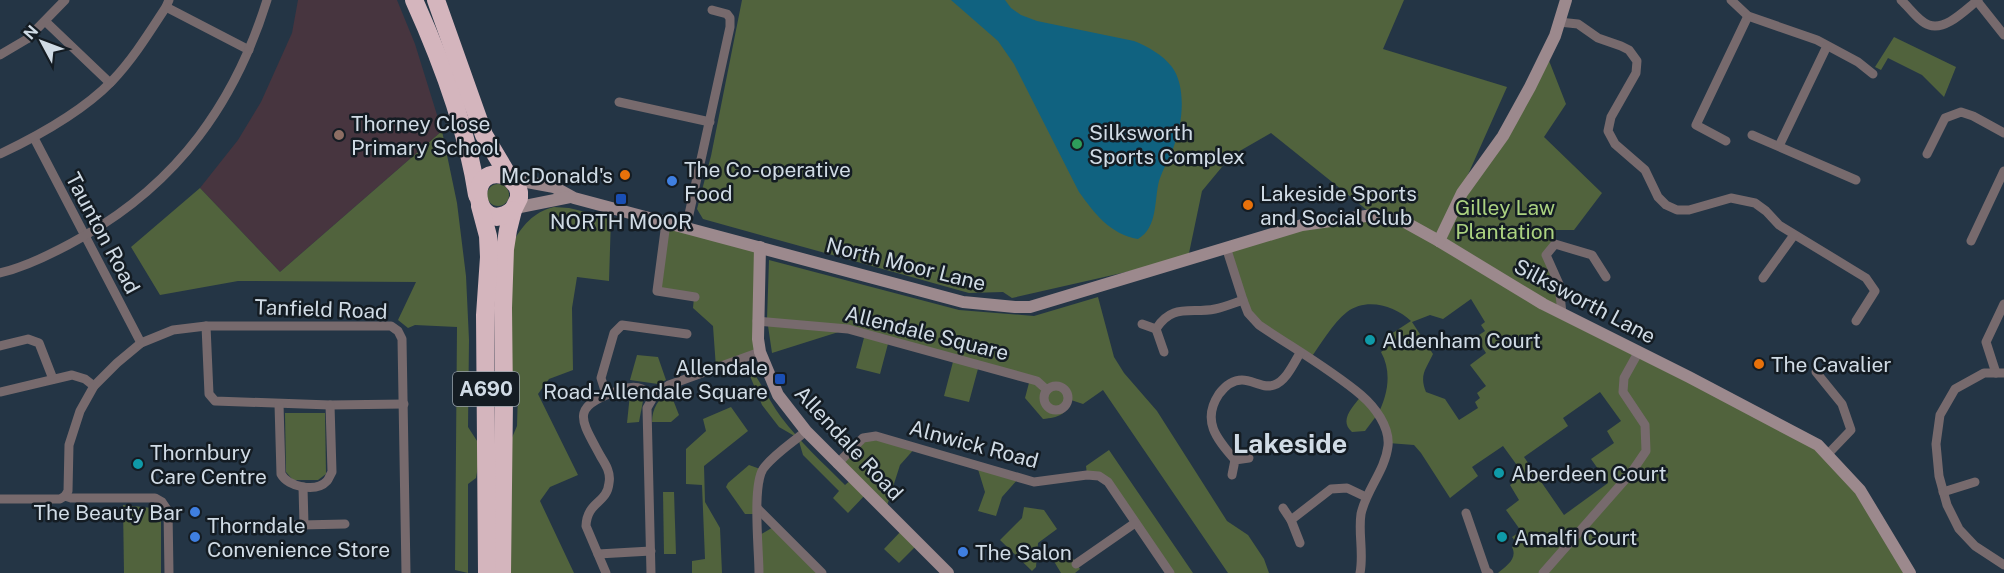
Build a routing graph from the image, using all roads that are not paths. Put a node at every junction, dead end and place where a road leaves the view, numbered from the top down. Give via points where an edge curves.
1 (65, 0) edge
2 (267, 0) edge
3 (414, 0) edge
4 (436, 0) edge
5 (1566, 0) edge
6 (1731, 0) edge
7 (1901, 0) edge
8 (1977, 0) edge
9 (167, 3) edge
10 (712, 10) dead end
11 (1748, 16) junction
12 (45, 21) junction
13 (1559, 22) junction
14 (2004, 36) edge
15 (1827, 46) junction
16 (249, 50) junction
17 (1, 52) edge
18 (1873, 74) dead end
19 (110, 83) junction
20 (619, 102) dead end
21 (710, 122) junction
22 (2004, 133) edge
23 (1752, 135) dead end
24 (34, 138) junction
25 (1726, 141) dead end
26 (1779, 146) junction
27 (0, 154) edge
28 (1927, 154) dead end
29 (2004, 171) edge
30 (510, 178) junction
31 (1856, 180) dead end
32 (570, 197) junction
33 (479, 200) junction
34 (514, 209) junction
35 (666, 223) junction
36 (686, 228) junction
37 (85, 235) junction
38 (1794, 235) junction
39 (1439, 241) junction
40 (1971, 241) dead end
41 (760, 247) junction
42 (1227, 247) junction
43 (0, 273) edge
44 (1606, 276) dead end
45 (1763, 278) dead end
46 (694, 297) dead end
47 (1243, 300) junction
48 (2004, 304) edge
49 (1562, 314) junction
50 (757, 321) junction
51 (1856, 321) dead end
52 (1142, 324) dead end
53 (206, 326) junction
54 (1156, 329) junction
55 (687, 334) dead end
56 (141, 344) junction
57 (0, 346) edge
58 (1639, 351) junction
59 (760, 352) junction
60 (1164, 352) dead end
61 (1300, 353) junction
62 (1816, 372) dead end
63 (2000, 373) edge
64 (53, 379) junction
65 (94, 386) junction
66 (1047, 390) dead end
67 (0, 392) edge
68 (606, 394) junction
69 (654, 396) junction
70 (279, 404) junction
71 (404, 404) junction
72 (330, 405) junction
73 (1199, 415) dead end
74 (1211, 416) junction
75 (806, 431) junction
76 (1827, 455) junction
77 (1249, 458) dead end
78 (1234, 460) junction
79 (837, 464) junction
80 (1232, 475) dead end
81 (1976, 482) dead end
82 (303, 487) junction
83 (1943, 492) junction
84 (65, 496) junction
85 (1366, 497) junction
86 (0, 499) edge
87 (1283, 508) dead end
88 (758, 509) junction
89 (1466, 513) dead end
90 (1291, 520) junction
91 (1135, 522) junction
92 (345, 524) dead end
93 (304, 525) junction
94 (257, 526) dead end
95 (1300, 543) dead end
96 (651, 551) junction
97 (598, 554) junction
98 (1076, 564) dead end
99 (2004, 565) edge
100 (169, 573) edge
101 (406, 573) edge
102 (487, 573) edge
103 (502, 573) edge
104 (606, 573) edge
105 (651, 573) edge
106 (759, 573) edge
107 (822, 573) edge
108 (948, 573) edge
109 (1170, 573) edge
110 (1360, 573) edge
111 (1489, 573) edge
112 (1543, 573) edge
113 (1910, 573) edge

1 - 12 street
2 - 16 street
3 - 33 highway, A690 via 456,111
4 - 30 highway via 484,135
5 - 13 street
6 - 11 street
7 - 8 street via 1928,25 1937,26 1946,24
8 - 14 street
9 - 16 street
9 - 19 street
10 - 21 street via 727,14 730,27
11 - 15 street
11 - 25 street via 1696,125
12 - 17 street via 27,39
12 - 19 street
13 - 38 street via 1578,24 1598,38 1629,50 1637,61 1636,73 1611,117 1608,131 1615,144 1646,170 1666,205 1689,210 1731,198 1755,202
13 - 39 street via 1530,87 1503,136 1462,193
15 - 18 street
15 - 26 street
16 - 37 street via 210,121 170,170 110,221
19 - 24 street
20 - 21 street
21 - 36 street
22 - 28 street via 1961,112 1945,118
23 - 26 street
24 - 27 street
24 - 37 street, Taunton Road
26 - 31 street
29 - 40 street
30 - 32 street, North Moor Lane via 554,187
30 - 33 highway via 497,174 481,183
30 - 34 highway via 519,192
32 - 34 street, North Moor Lane
32 - 35 street, North Moor Lane
33 - 34 highway via 495,216
33 - 102 highway, A690 via 489,257 485,315
34 - 103 highway, A690 via 504,268
35 - 36 street, North Moor Lane
35 - 46 street via 657,291
36 - 41 street, North Moor Lane
37 - 43 street via 58,251
37 - 56 street, Taunton Road
38 - 45 street
38 - 51 street via 1866,278 1875,291
39 - 42 street, North Moor Lane via 1403,221 1373,215 1302,225
39 - 49 street, Silksworth Lane
41 - 42 street, North Moor Lane via 963,302 1030,307
41 - 50 street, Allendale Road
42 - 47 street
44 - 49 street via 1592,255 1555,244 1546,255 1559,284
47 - 54 street via 1216,309 1175,312
47 - 61 street via 1259,325
48 - 63 street via 1986,342
49 - 58 street, Silksworth Lane
50 - 59 street, Allendale Road
50 - 66 street, Allendale Square via 848,329 1036,381
52 - 54 street
53 - 56 street, Tanfield Road via 173,330
53 - 70 street via 209,394 215,401
53 - 71 street, Tanfield Road via 391,326 402,339
54 - 60 street
55 - 68 street via 622,325 614,333 601,378
56 - 65 street, Tanfield Road
57 - 64 street via 28,339 39,343
58 - 76 street, Silksworth Lane via 1818,445
58 - 112 street via 1624,378 1623,392 1645,425 1646,451
59 - 69 street via 669,385
59 - 75 street, Allendale Road via 778,395
61 - 74 street via 1276,385 1243,380 1230,383 1218,395
61 - 85 street via 1361,396 1385,426 1387,453
62 - 76 street via 1842,404 1851,430
63 - 83 street via 1984,373 1955,389 1940,415 1936,444
64 - 65 street via 72,375
64 - 67 street
65 - 84 street, Tanfield Road via 80,411 69,445
68 - 69 street via 638,387
68 - 97 street via 587,405 582,422 610,477 606,494 586,519
69 - 96 street via 647,408
70 - 72 street
70 - 82 street via 281,474 290,485
71 - 72 street
71 - 101 street, Tanfield Road
72 - 82 street via 332,472 320,485
73 - 74 street
74 - 78 street via 1216,436
75 - 79 street, Allendale Road
75 - 88 street via 763,470
76 - 113 street, Silksworth Lane via 1860,490
77 - 78 street
78 - 80 street
79 - 91 street, Alnwick Road via 863,438 876,436 1034,482 1099,476 1108,482
79 - 108 street, Allendale Road
81 - 83 street
82 - 93 street
83 - 99 street via 1959,529 1975,546
84 - 86 street
84 - 100 street via 155,498 162,502 168,511
85 - 90 street via 1347,488 1331,489
85 - 110 street via 1361,516
87 - 90 street
88 - 106 street
88 - 107 street
89 - 111 street
90 - 95 street
91 - 98 street
91 - 109 street, Alnwick Road
92 - 93 street
93 - 94 street
96 - 97 street
96 - 105 street
97 - 104 street

